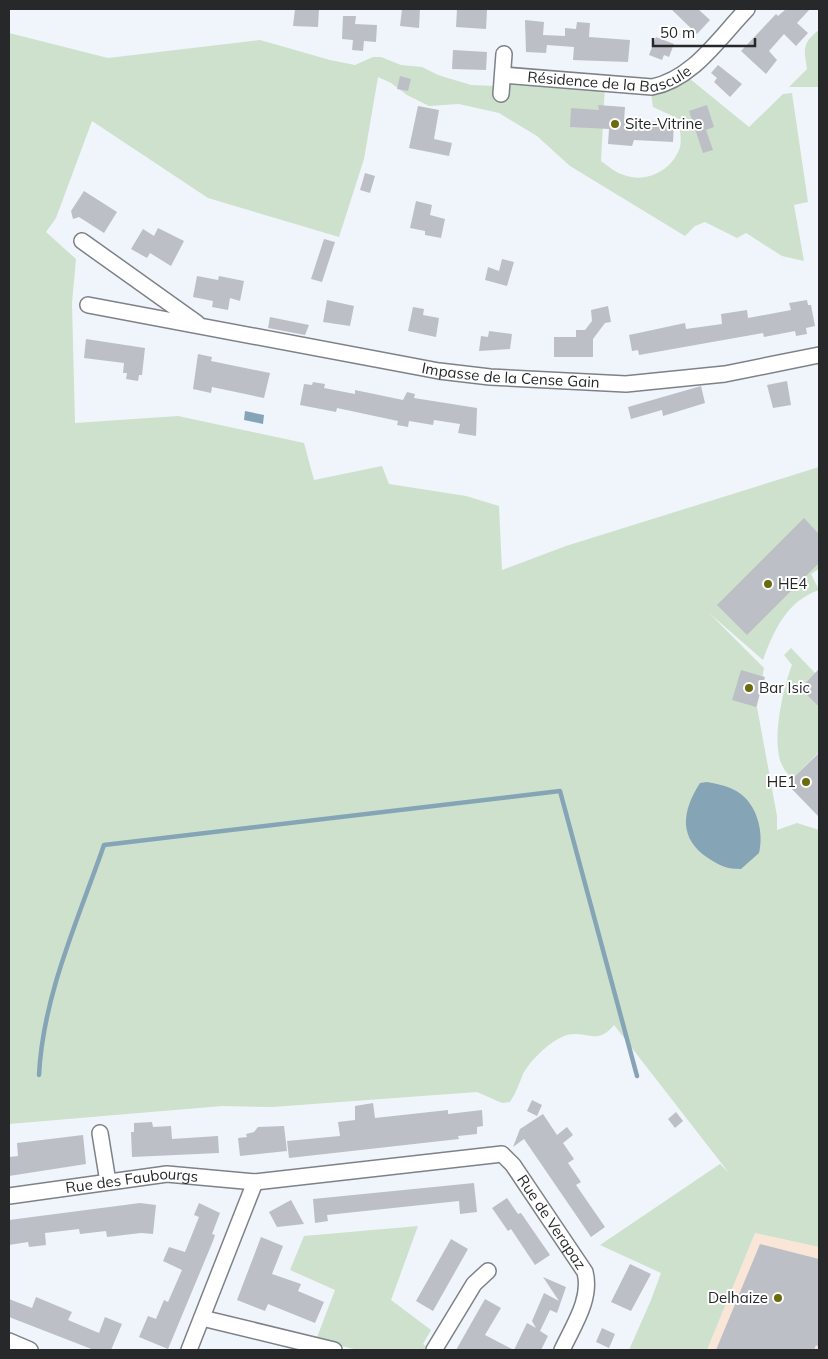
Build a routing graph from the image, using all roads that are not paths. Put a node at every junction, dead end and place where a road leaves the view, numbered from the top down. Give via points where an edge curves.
1 (747, 9) edge
2 (504, 54) dead end
3 (502, 75) junction
4 (501, 94) dead end
5 (82, 241) dead end
6 (88, 305) dead end
7 (203, 327) junction
8 (819, 355) edge
9 (100, 1133) dead end
10 (502, 1154) joint
11 (108, 1182) junction
12 (255, 1182) junction
13 (9, 1196) edge
14 (488, 1272) dead end
15 (202, 1318) junction
16 (9, 1341) edge
17 (30, 1350) edge
18 (189, 1350) edge
19 (334, 1350) edge
20 (434, 1350) edge
21 (562, 1350) edge

1 - 3 street, Résidence de la Bascule via 684,74 668,84 652,88
2 - 3 street, Résidence de la Bascule
3 - 4 street, Résidence de la Bascule
5 - 7 street, Impasse de la Cense Gain
6 - 7 street, Impasse de la Cense Gain
7 - 8 street, Impasse de la Cense Gain via 453,374 626,384 725,374
9 - 11 street
10 - 12 street, Rue des Faubourgs
10 - 21 street, Rue de Verapaz via 513,1165 585,1272 588,1285 585,1300
11 - 12 street, Rue des Faubourgs via 167,1174
11 - 13 street, Rue des Faubourgs
12 - 15 street
14 - 20 street via 474,1284
15 - 18 street
15 - 19 street
16 - 17 street

